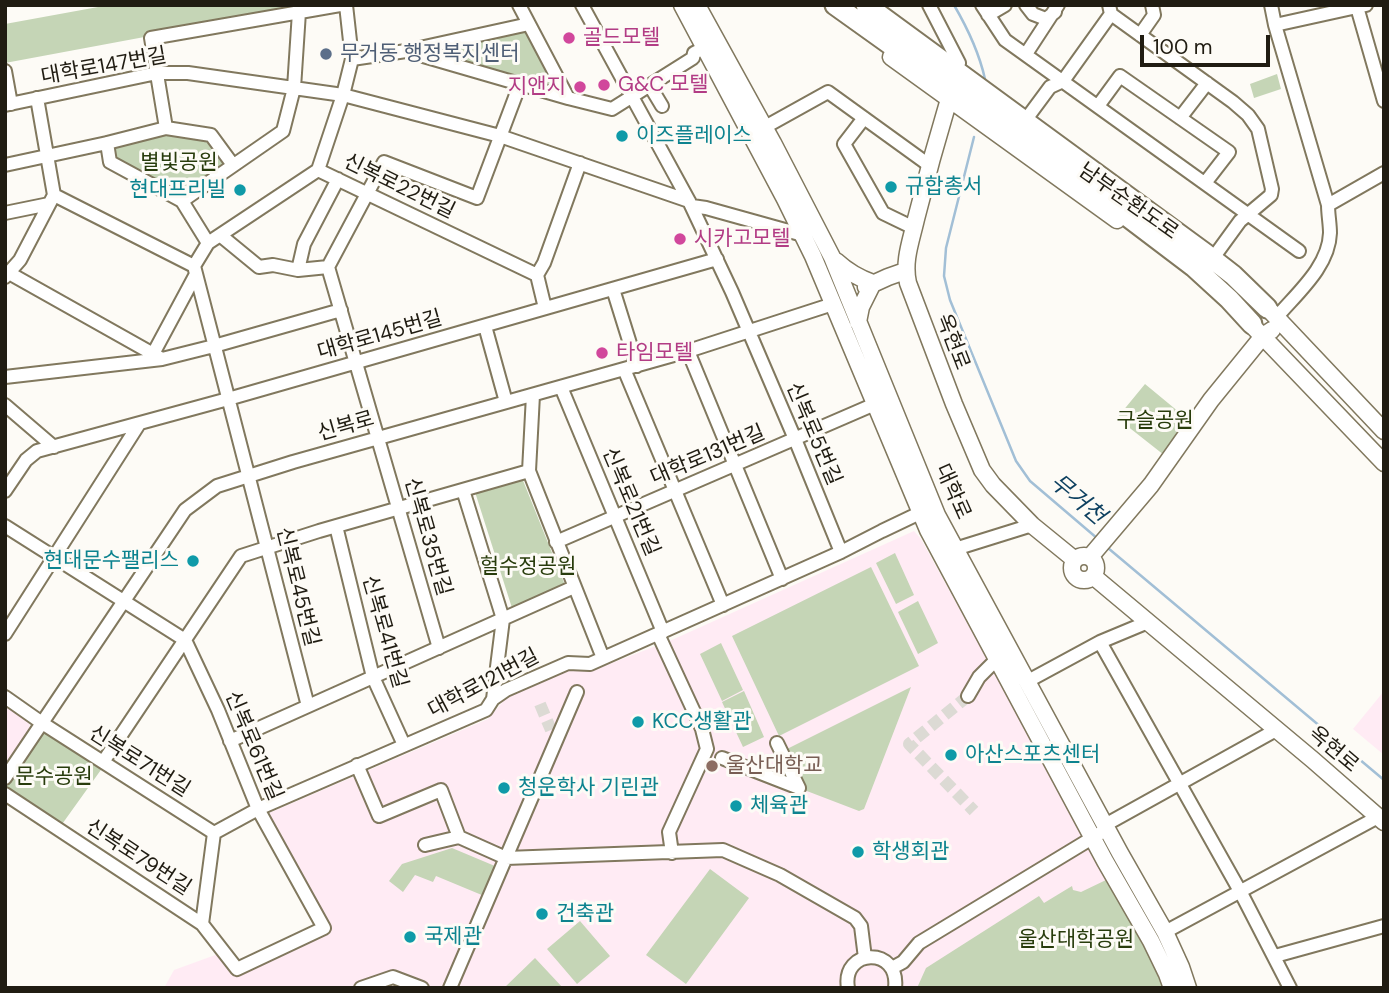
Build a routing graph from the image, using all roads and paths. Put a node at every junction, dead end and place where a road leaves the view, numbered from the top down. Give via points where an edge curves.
1 (340, 5) edge
2 (346, 5) edge
3 (519, 5) edge
4 (582, 5) edge
5 (682, 5) edge
6 (697, 5) edge
7 (821, 5) edge
8 (835, 5) edge
9 (866, 5) edge
10 (880, 5) edge
11 (929, 5) edge
12 (1005, 5) edge
13 (1026, 5) edge
14 (1152, 5) edge
15 (1271, 5) edge
16 (1361, 6) edge
17 (1057, 9) edge
18 (985, 10) edge
19 (1110, 10) edge
20 (299, 12) junction
21 (529, 24) junction
22 (1275, 25) junction
23 (1140, 35) junction
24 (704, 48) junction
25 (406, 51) junction
26 (1026, 54) junction
27 (352, 59) junction
28 (959, 63) junction
29 (5, 71) edge
30 (157, 74) junction
31 (1063, 81) junction
32 (1207, 83) junction
33 (520, 84) junction
34 (650, 86) junction
35 (294, 88) junction
36 (343, 95) junction
37 (632, 97) junction
38 (37, 99) junction
39 (568, 99) junction
40 (949, 99) junction
41 (1384, 101) edge
42 (8, 105) edge
43 (662, 106) dead end
44 (1098, 106) junction
45 (1030, 114) junction
46 (864, 118) junction
47 (1180, 118) junction
48 (765, 127) junction
49 (166, 128) junction
50 (500, 136) junction
51 (107, 143) junction
52 (47, 156) junction
53 (580, 163) junction
54 (5, 165) edge
55 (233, 165) junction
56 (929, 165) junction
57 (318, 170) junction
58 (1384, 173) edge
59 (338, 179) junction
60 (1206, 183) junction
61 (367, 194) junction
62 (51, 200) junction
63 (182, 201) junction
64 (691, 204) junction
65 (1328, 205) junction
66 (5, 213) edge
67 (1248, 213) junction
68 (914, 228) junction
69 (220, 235) junction
70 (803, 235) junction
71 (208, 243) junction
72 (1300, 251) dead end
73 (1216, 254) junction
74 (832, 257) junction
75 (717, 259) junction
76 (328, 267) junction
77 (195, 270) junction
78 (298, 270) junction
79 (905, 271) junction
80 (7, 275) edge
81 (537, 275) junction
82 (873, 283) junction
83 (613, 289) junction
84 (840, 300) junction
85 (545, 308) junction
86 (341, 310) junction
87 (1272, 313) junction
88 (858, 322) junction
89 (485, 326) junction
90 (1257, 330) junction
91 (749, 331) junction
92 (1292, 334) junction
93 (214, 346) junction
94 (688, 351) junction
95 (158, 356) junction
96 (356, 363) junction
97 (630, 367) junction
98 (5, 376) edge
99 (561, 387) junction
100 (533, 395) junction
101 (228, 399) junction
102 (506, 402) junction
103 (875, 404) junction
104 (5, 405) edge
105 (139, 424) junction
106 (1384, 431) edge
107 (378, 438) junction
108 (795, 439) junction
109 (54, 447) junction
110 (1384, 463) edge
111 (735, 465) junction
112 (529, 471) junction
113 (10, 475) edge
114 (248, 476) junction
115 (463, 490) junction
116 (5, 491) edge
117 (675, 491) junction
118 (399, 508) junction
119 (927, 510) junction
120 (615, 516) junction
121 (1032, 525) junction
122 (5, 526) edge
123 (336, 526) junction
124 (556, 542) junction
125 (267, 548) junction
126 (956, 549) junction
127 (841, 552) junction
128 (1087, 556) junction
129 (55, 557) junction
130 (782, 579) junction
131 (574, 587) junction
132 (124, 601) junction
133 (723, 605) junction
134 (503, 619) junction
135 (1148, 622) junction
136 (661, 633) junction
137 (5, 634) edge
138 (185, 640) junction
139 (1100, 642) junction
140 (439, 648) junction
141 (603, 658) junction
142 (997, 659) junction
143 (373, 677) junction
144 (1028, 681) junction
145 (577, 692) dead end
146 (968, 696) tunnel mouth
147 (5, 697) edge
148 (493, 699) junction
149 (308, 706) junction
150 (42, 723) junction
151 (1276, 730) junction
152 (230, 741) junction
153 (777, 743) dead end
154 (404, 745) junction
155 (722, 758) dead end
156 (103, 762) junction
157 (358, 765) junction
158 (1066, 770) junction
159 (5, 778) edge
160 (1179, 784) junction
161 (5, 793) edge
162 (258, 809) junction
163 (1381, 819) edge
164 (1102, 830) junction
165 (214, 833) junction
166 (460, 837) junction
167 (425, 845) dead end
168 (672, 853) junction
169 (506, 858) junction
170 (1139, 886) junction
171 (1241, 891) junction
172 (1124, 895) junction
173 (202, 924) junction
174 (1384, 926) edge
175 (1165, 932) junction
176 (1275, 956) junction
177 (865, 958) junction
178 (892, 968) junction
179 (237, 969) joint
180 (846, 987) edge
181 (361, 988) edge
182 (422, 988) edge
183 (450, 988) edge
184 (895, 988) edge
185 (1172, 988) edge
186 (1188, 988) edge
187 (1290, 988) edge

1 - 20 street
2 - 27 street
3 - 21 street
4 - 37 street, 신복로5번길
5 - 24 main road, 대학로
6 - 48 main road, 대학로
7 - 40 main road, 남부순환도로
8 - 90 highway via 1194,267
9 - 87 highway via 1220,264
10 - 28 main road, 남부순환도로
11 - 28 street
12 - 18 street
13 - 17 street via 1046,19
14 - 23 street via 1154,15
15 - 22 street
16 - 22 street
16 - 41 street
17 - 26 street
18 - 26 street via 1005,40
19 - 23 street
19 - 31 street
20 - 30 street via 151,38
20 - 35 street
21 - 25 street
21 - 39 street
22 - 65 street
23 - 32 street
24 - 34 street
24 - 70 main road, 대학로
25 - 27 street
25 - 33 street
26 - 31 street
27 - 36 street
28 - 45 main road, 남부순환도로
29 - 42 street
30 - 35 street, 대학로147번길 via 188,73
30 - 38 street, 대학로147번길
30 - 49 street
31 - 44 street
31 - 45 street via 1050,88
32 - 47 street
32 - 67 street via 1248,115 1258,129 1272,189
33 - 39 street
33 - 50 street
34 - 37 street
34 - 43 street
35 - 36 street, 대학로147번길
35 - 55 street via 283,131
36 - 50 street, 대학로147번길
36 - 57 street
37 - 39 street via 612,109
37 - 64 street, 신복로5번길
38 - 42 street, 대학로147번길
38 - 52 street
40 - 56 main road, 옥현로
40 - 90 main road, 남부순환도로 via 1182,265
44 - 47 street via 1120,76
44 - 60 street
45 - 73 main road, 남부순환도로
46 - 48 street via 828,92
46 - 56 street
46 - 68 street via 844,144 883,213
47 - 60 street via 1229,152
48 - 74 main road, 대학로
49 - 51 street
49 - 55 street via 211,135
50 - 53 street, 대학로147번길
50 - 61 street via 477,198 384,162
51 - 52 street
51 - 63 street via 110,162
52 - 54 street
52 - 62 street
53 - 64 street, 대학로147번길
53 - 81 street
55 - 63 street
56 - 68 main road, 옥현로
57 - 59 street, 신복로22번길
57 - 69 street, 신복로22번길
58 - 65 street
59 - 61 street, 신복로22번길
59 - 78 street via 304,244
60 - 67 street
61 - 76 street
61 - 81 street, 신복로22번길
62 - 66 street
62 - 77 street
62 - 80 street via 20,260
63 - 71 street
64 - 70 street, 대학로147번길
64 - 75 street, 신복로5번길
65 - 87 street via 1330,235 1324,258
67 - 72 street
67 - 73 street
68 - 79 main road, 옥현로
69 - 71 street, 신복로22번길
69 - 78 street via 259,267
70 - 84 main road, 대학로
71 - 77 street, 신복로22번길
73 - 87 main road, 남부순환도로
74 - 82 main road via 849,273
74 - 84 main road, 대학로
75 - 83 street, 대학로145번길
75 - 91 street, 신복로5번길
76 - 78 street
76 - 86 street, 신복로35번길
77 - 93 street, 신복로45번길
77 - 95 street, 신복로22번길
79 - 82 main road
79 - 121 main road, 옥현로 via 982,470
80 - 95 street
81 - 85 street
82 - 84 main road
82 - 88 main road
83 - 85 street, 대학로145번길
83 - 97 street
84 - 88 main road, 대학로
84 - 91 street, 신복로
84 - 103 main road, 대학로
85 - 89 street, 대학로145번길
86 - 93 street
86 - 96 street, 신복로35번길
87 - 92 main road, 남부순환도로
88 - 119 main road, 대학로
89 - 96 street, 대학로145번길
89 - 102 street
90 - 92 main road
90 - 110 main road, 남부순환도로
90 - 128 main road via 1151,485
91 - 94 street, 신복로
91 - 108 street, 신복로5번길
92 - 106 main road, 남부순환도로
93 - 95 street
93 - 101 street, 신복로45번길
94 - 97 street, 신복로
94 - 111 street
95 - 98 street
96 - 101 street, 대학로145번길
96 - 107 street, 신복로35번길
97 - 99 street, 신복로
97 - 117 street
99 - 100 street, 신복로
99 - 120 street, 신복로21번길
100 - 102 street, 신복로
100 - 112 street
101 - 105 street, 대학로145번길
101 - 114 street, 신복로45번길
102 - 107 street, 신복로
103 - 108 street, 대학로131번길
103 - 119 main road, 대학로
104 - 109 street
105 - 109 street, 대학로145번길
105 - 129 street
107 - 114 street, 신복로
107 - 118 street, 신복로35번길
108 - 111 street, 대학로131번길
108 - 127 street, 신복로5번길
109 - 113 street, 대학로145번길 via 37,451
111 - 117 street, 대학로131번길
111 - 130 street
112 - 115 street
112 - 124 street
113 - 116 street, 대학로145번길
114 - 125 street, 신복로45번길
114 - 132 street, 신복로 via 217,486 185,510
115 - 118 street
115 - 134 street
117 - 120 street, 대학로131번길
117 - 133 street
118 - 123 street
118 - 140 street, 신복로35번길
119 - 126 main road, 대학로
119 - 127 street, 대학로121번길
119 - 142 main road, 대학로 via 961,596
120 - 124 street, 대학로131번길
120 - 136 street, 신복로21번길
121 - 126 street
121 - 128 main road, 옥현로
122 - 129 street
123 - 125 street
123 - 143 street, 신복로41번길
124 - 131 street
125 - 138 street via 241,556
125 - 149 street, 신복로45번길
126 - 144 main road, 대학로
127 - 130 street, 대학로121번길
128 - 135 main road, 옥현로 via 1096,565 1093,576
129 - 132 street
129 - 137 street
130 - 133 street, 대학로121번길
131 - 134 street
131 - 141 street
132 - 138 street
132 - 150 street, 신복로
133 - 136 street, 대학로121번길
134 - 140 street
134 - 148 street
135 - 139 street
135 - 151 main road, 옥현로
136 - 141 street, 대학로121번길
136 - 168 street, 신복로21번길 via 707,749 669,832
138 - 152 street, 신복로61번길
138 - 156 street
139 - 144 street
139 - 160 street
140 - 143 street
141 - 148 street, 대학로121번길 via 590,664 568,663
142 - 146 street
142 - 158 main road, 대학로
143 - 149 street
143 - 154 street, 신복로41번길
144 - 158 main road, 대학로
145 - 169 street via 554,736
147 - 150 street, 신복로71번길
148 - 154 street, 대학로121번길 via 486,710
149 - 152 street
150 - 156 street, 신복로71번길
150 - 159 street, 신복로
151 - 160 street
151 - 163 main road, 옥현로
152 - 162 street, 신복로61번길
153 - 155 street via 799,788
154 - 157 street, 대학로121번길
156 - 165 street, 신복로71번길
157 - 162 street, 대학로121번길
157 - 166 street via 379,816 441,790
158 - 164 main road, 대학로
160 - 164 street
160 - 171 street
161 - 173 street, 신복로79번길
162 - 165 street, 대학로121번길
162 - 179 street, 신복로61번길 via 324,928
163 - 171 street
164 - 170 main road, 대학로
164 - 172 main road, 대학로
164 - 178 street via 919,943
165 - 173 street
166 - 167 street
166 - 169 street
168 - 169 street
168 - 177 street via 723,850 783,877 855,918 861,926
169 - 183 street
170 - 172 main road via 1124,870 1119,872
170 - 175 main road, 대학로
171 - 175 street
171 - 176 street
172 - 185 main road, 대학로
173 - 179 street, 신복로79번길
174 - 176 street
175 - 186 main road, 대학로
176 - 187 street
177 - 178 street via 876,957
177 - 180 street via 850,969
178 - 184 street
181 - 182 street via 393,977

